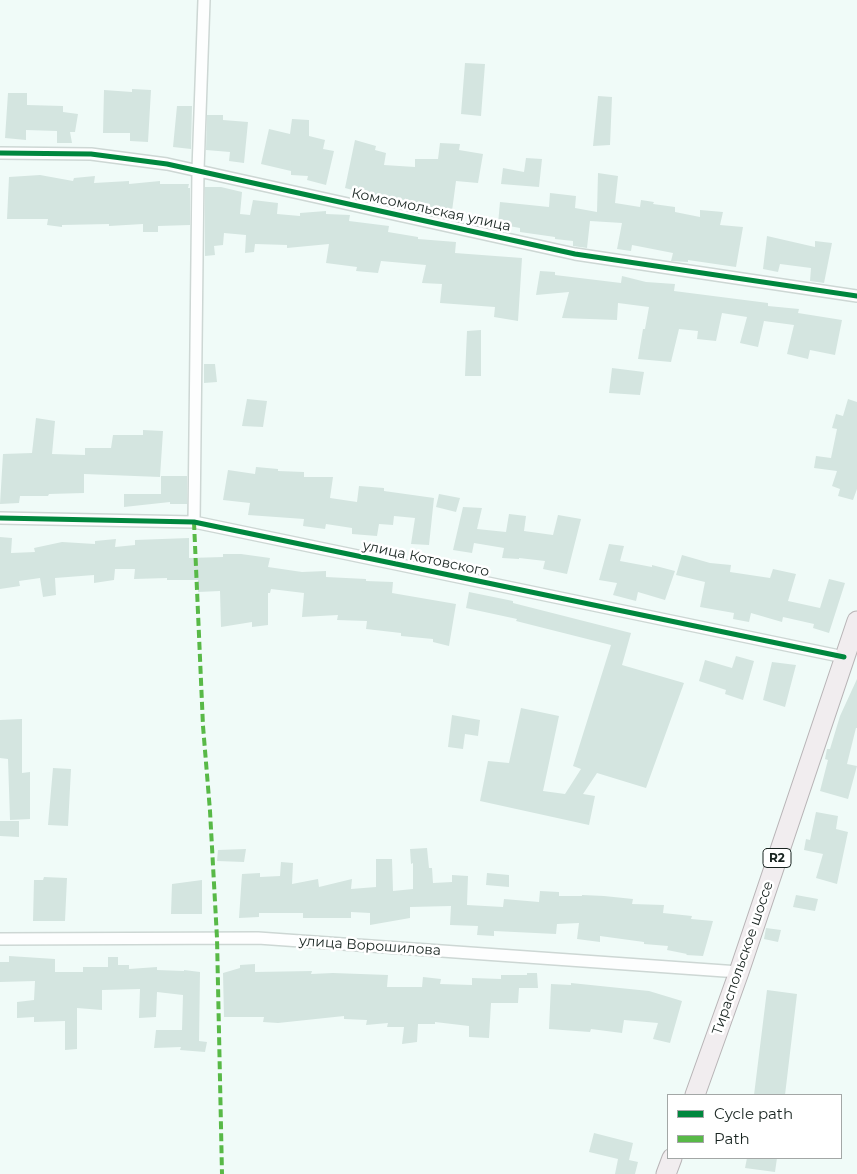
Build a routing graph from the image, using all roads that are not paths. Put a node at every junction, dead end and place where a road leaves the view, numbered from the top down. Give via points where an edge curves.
1 (204, 0) edge
2 (0, 152) edge
3 (198, 170) junction
4 (857, 296) edge
5 (0, 518) edge
6 (194, 522) junction
7 (857, 620) edge
8 (844, 657) junction
9 (0, 939) edge
10 (739, 972) junction
11 (695, 1094) edge
12 (672, 1159) edge
13 (666, 1174) edge

1 - 3 street
2 - 3 street, Комсомольская улица via 91,154
3 - 4 street, Комсомольская улица via 575,254
3 - 6 street
5 - 6 street, улица Котовского
6 - 8 street, улица Котовского
7 - 8 main road, Тираспольское шоссе / R2
8 - 10 main road, Тираспольское шоссе / R2
9 - 10 street, улица Ворошилова via 258,938
10 - 11 main road, Тираспольское шоссе / R2
12 - 13 main road

